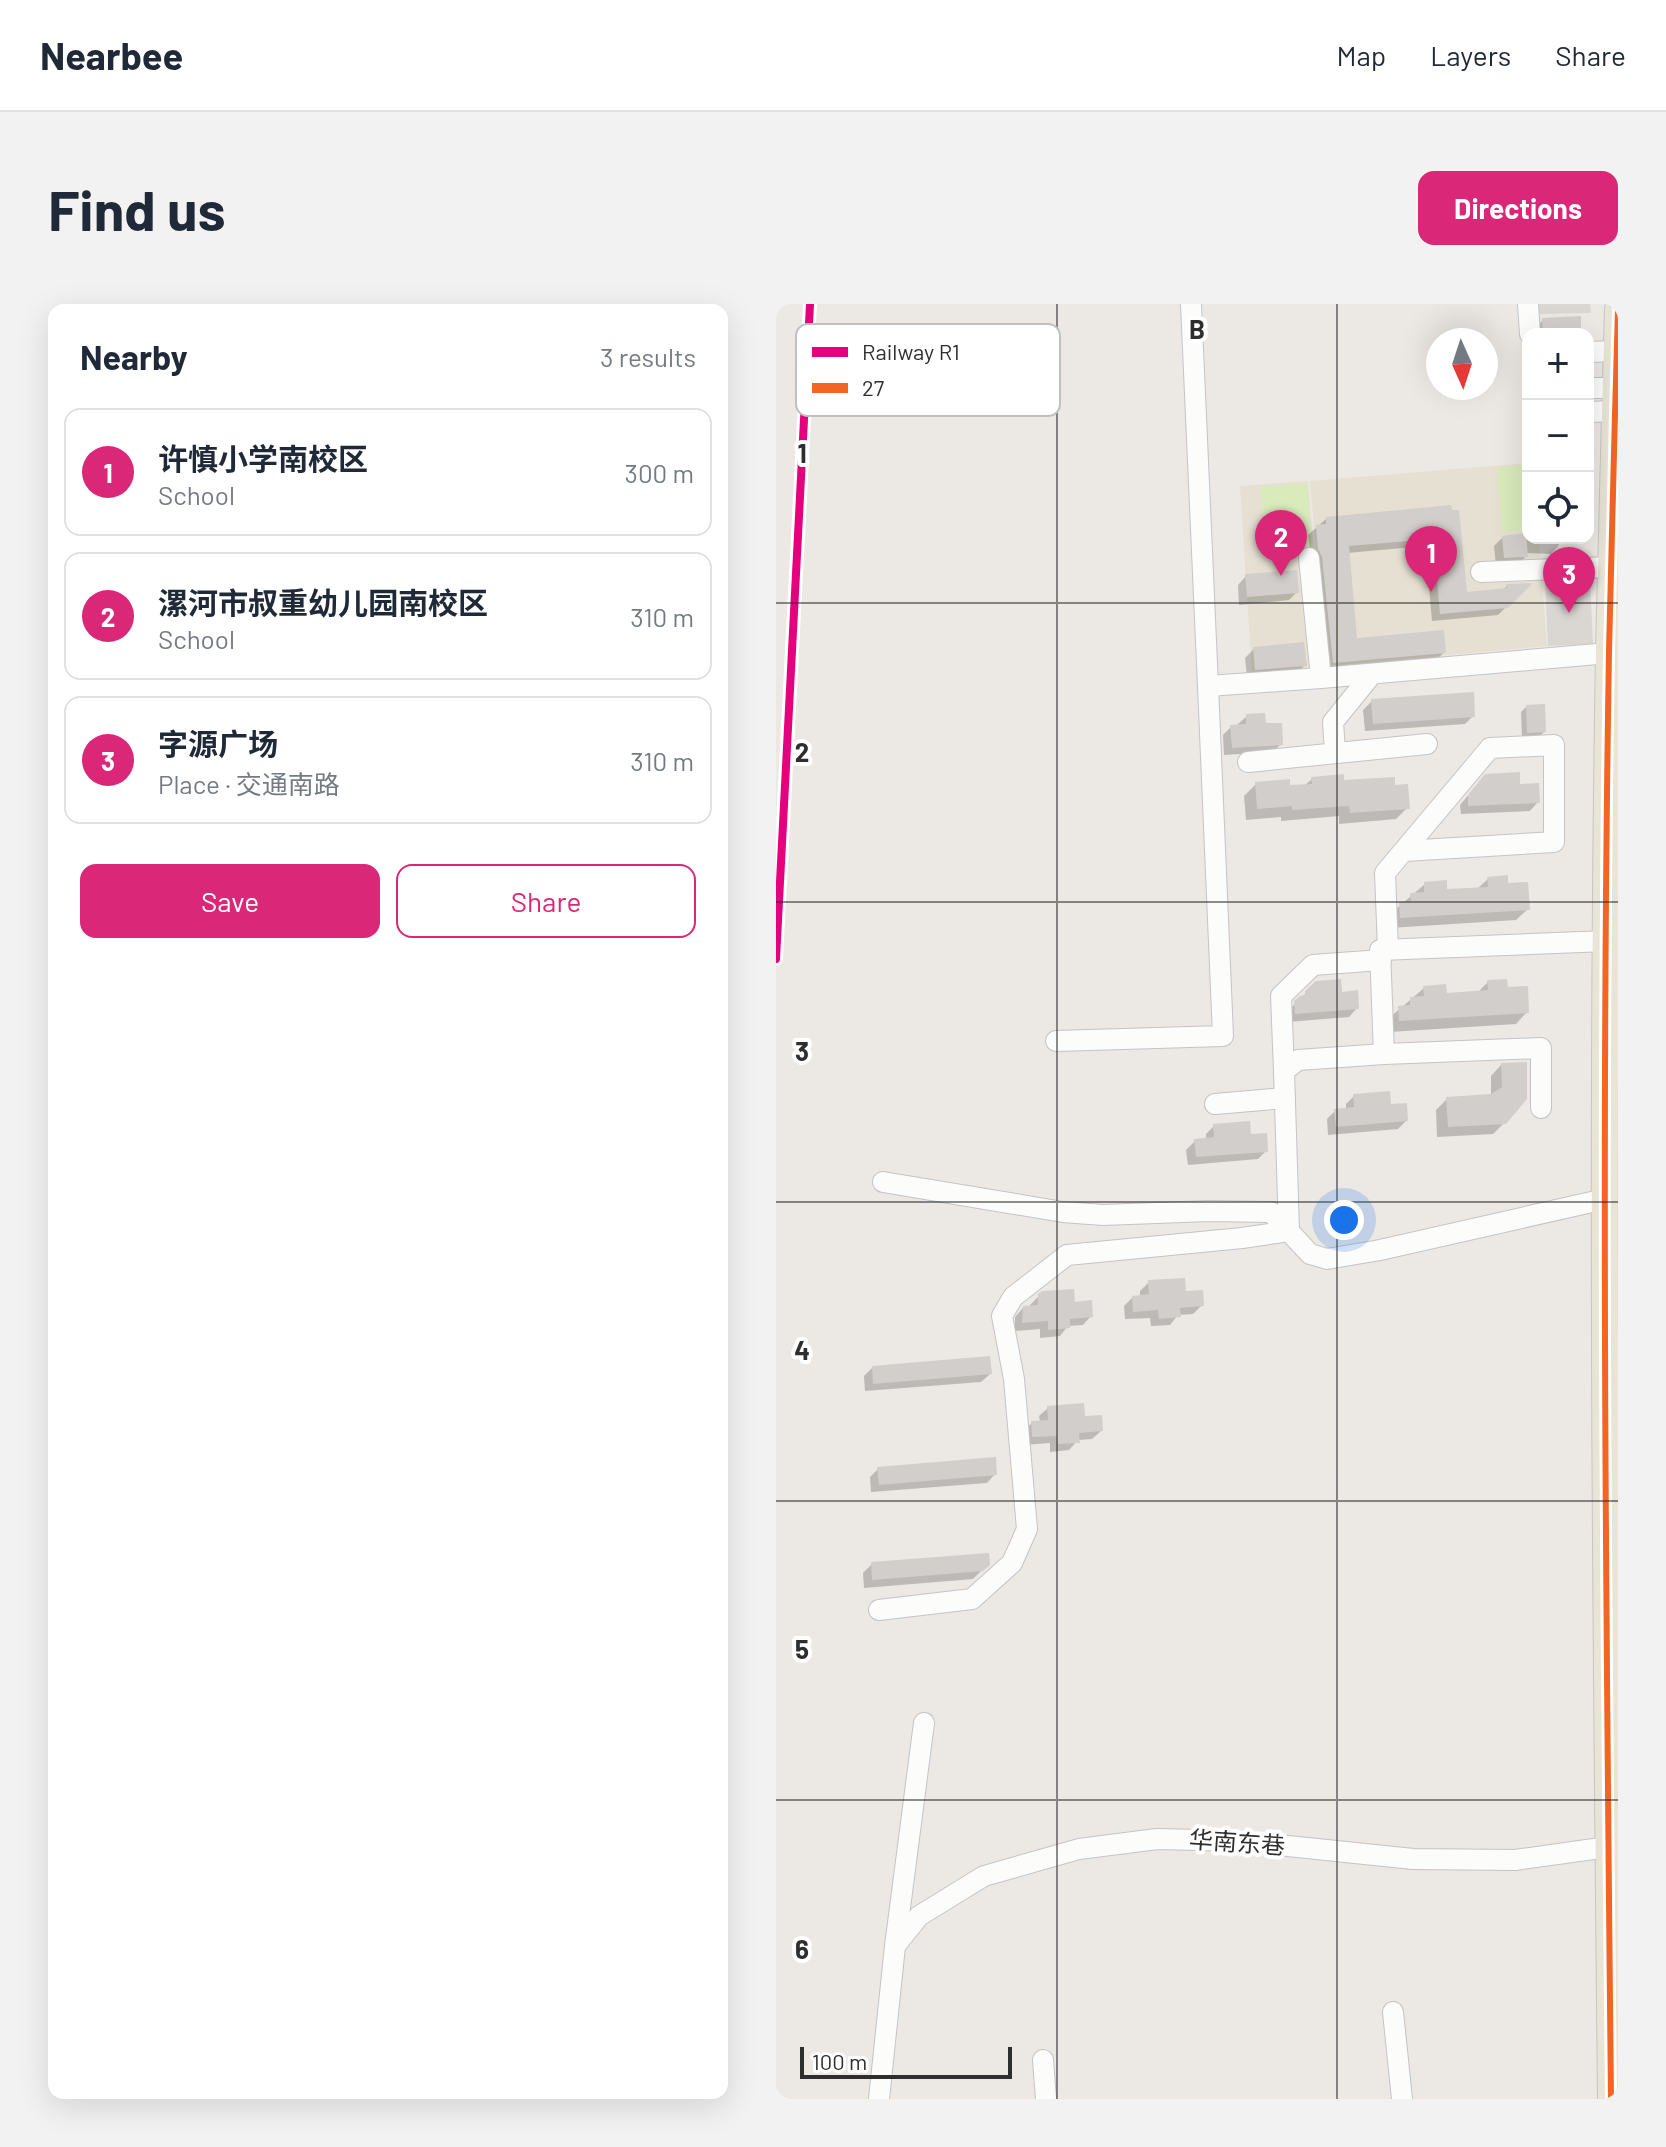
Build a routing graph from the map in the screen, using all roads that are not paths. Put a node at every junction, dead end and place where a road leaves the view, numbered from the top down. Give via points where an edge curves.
1 (1191, 304) edge
2 (1528, 304) edge
3 (1618, 309) edge
4 (1530, 328) edge
5 (1617, 351) edge
6 (1594, 352) edge
7 (1594, 390) edge
8 (1616, 399) junction
9 (1594, 409) edge
10 (1615, 540) edge
11 (1309, 558) dead end
12 (1611, 567) junction
13 (1481, 572) dead end
14 (1609, 653) junction
15 (1372, 674) junction
16 (1321, 678) junction
17 (1208, 686) junction
18 (1427, 744) dead end
19 (1335, 752) junction
20 (1248, 762) dead end
21 (1404, 851) junction
22 (1607, 941) junction
23 (1384, 955) junction
24 (1056, 1041) dead end
25 (1384, 1054) junction
26 (1284, 1071) junction
27 (1285, 1098) junction
28 (1215, 1104) dead end
29 (1541, 1108) dead end
30 (883, 1182) dead end
31 (1611, 1196) edge
32 (1289, 1231) junction
33 (879, 1610) dead end
34 (924, 1723) dead end
35 (1613, 1848) edge
36 (895, 1946) junction
37 (1393, 2012) dead end
38 (1043, 2060) dead end
39 (879, 2099) edge
40 (1046, 2099) edge
41 (1402, 2099) edge
42 (1611, 2099) edge

1 - 17 street
2 - 4 street
3 - 5 main road
5 - 6 street
5 - 8 main road
7 - 8 street
8 - 9 street
8 - 10 main road
10 - 12 main road
11 - 16 street
12 - 13 street
12 - 14 main road
14 - 15 street
14 - 22 main road
15 - 16 street
15 - 19 street via 1333,722
16 - 17 street
17 - 24 street via 1223,1036
18 - 19 street
19 - 20 street
21 - 21 street via 1490,748 1554,745 1554,842
21 - 23 street via 1385,873
22 - 23 street
22 - 31 main road
23 - 25 street
23 - 26 street via 1313,965 1281,996
25 - 26 street via 1298,1060
25 - 29 street via 1541,1048
26 - 27 street
27 - 28 street
27 - 32 street
30 - 32 street via 1063,1212 1271,1212
31 - 32 street via 1327,1259 1310,1254
31 - 35 main road
32 - 33 street via 1067,1255 1013,1297 1002,1316 1014,1379 1027,1529 1012,1563 972,1599
34 - 36 street
35 - 36 street, 华南东巷 via 1515,1860 1413,1859 1226,1840 1157,1839 1079,1849 984,1876 919,1916
35 - 42 main road
36 - 39 street
37 - 41 street
38 - 40 street

